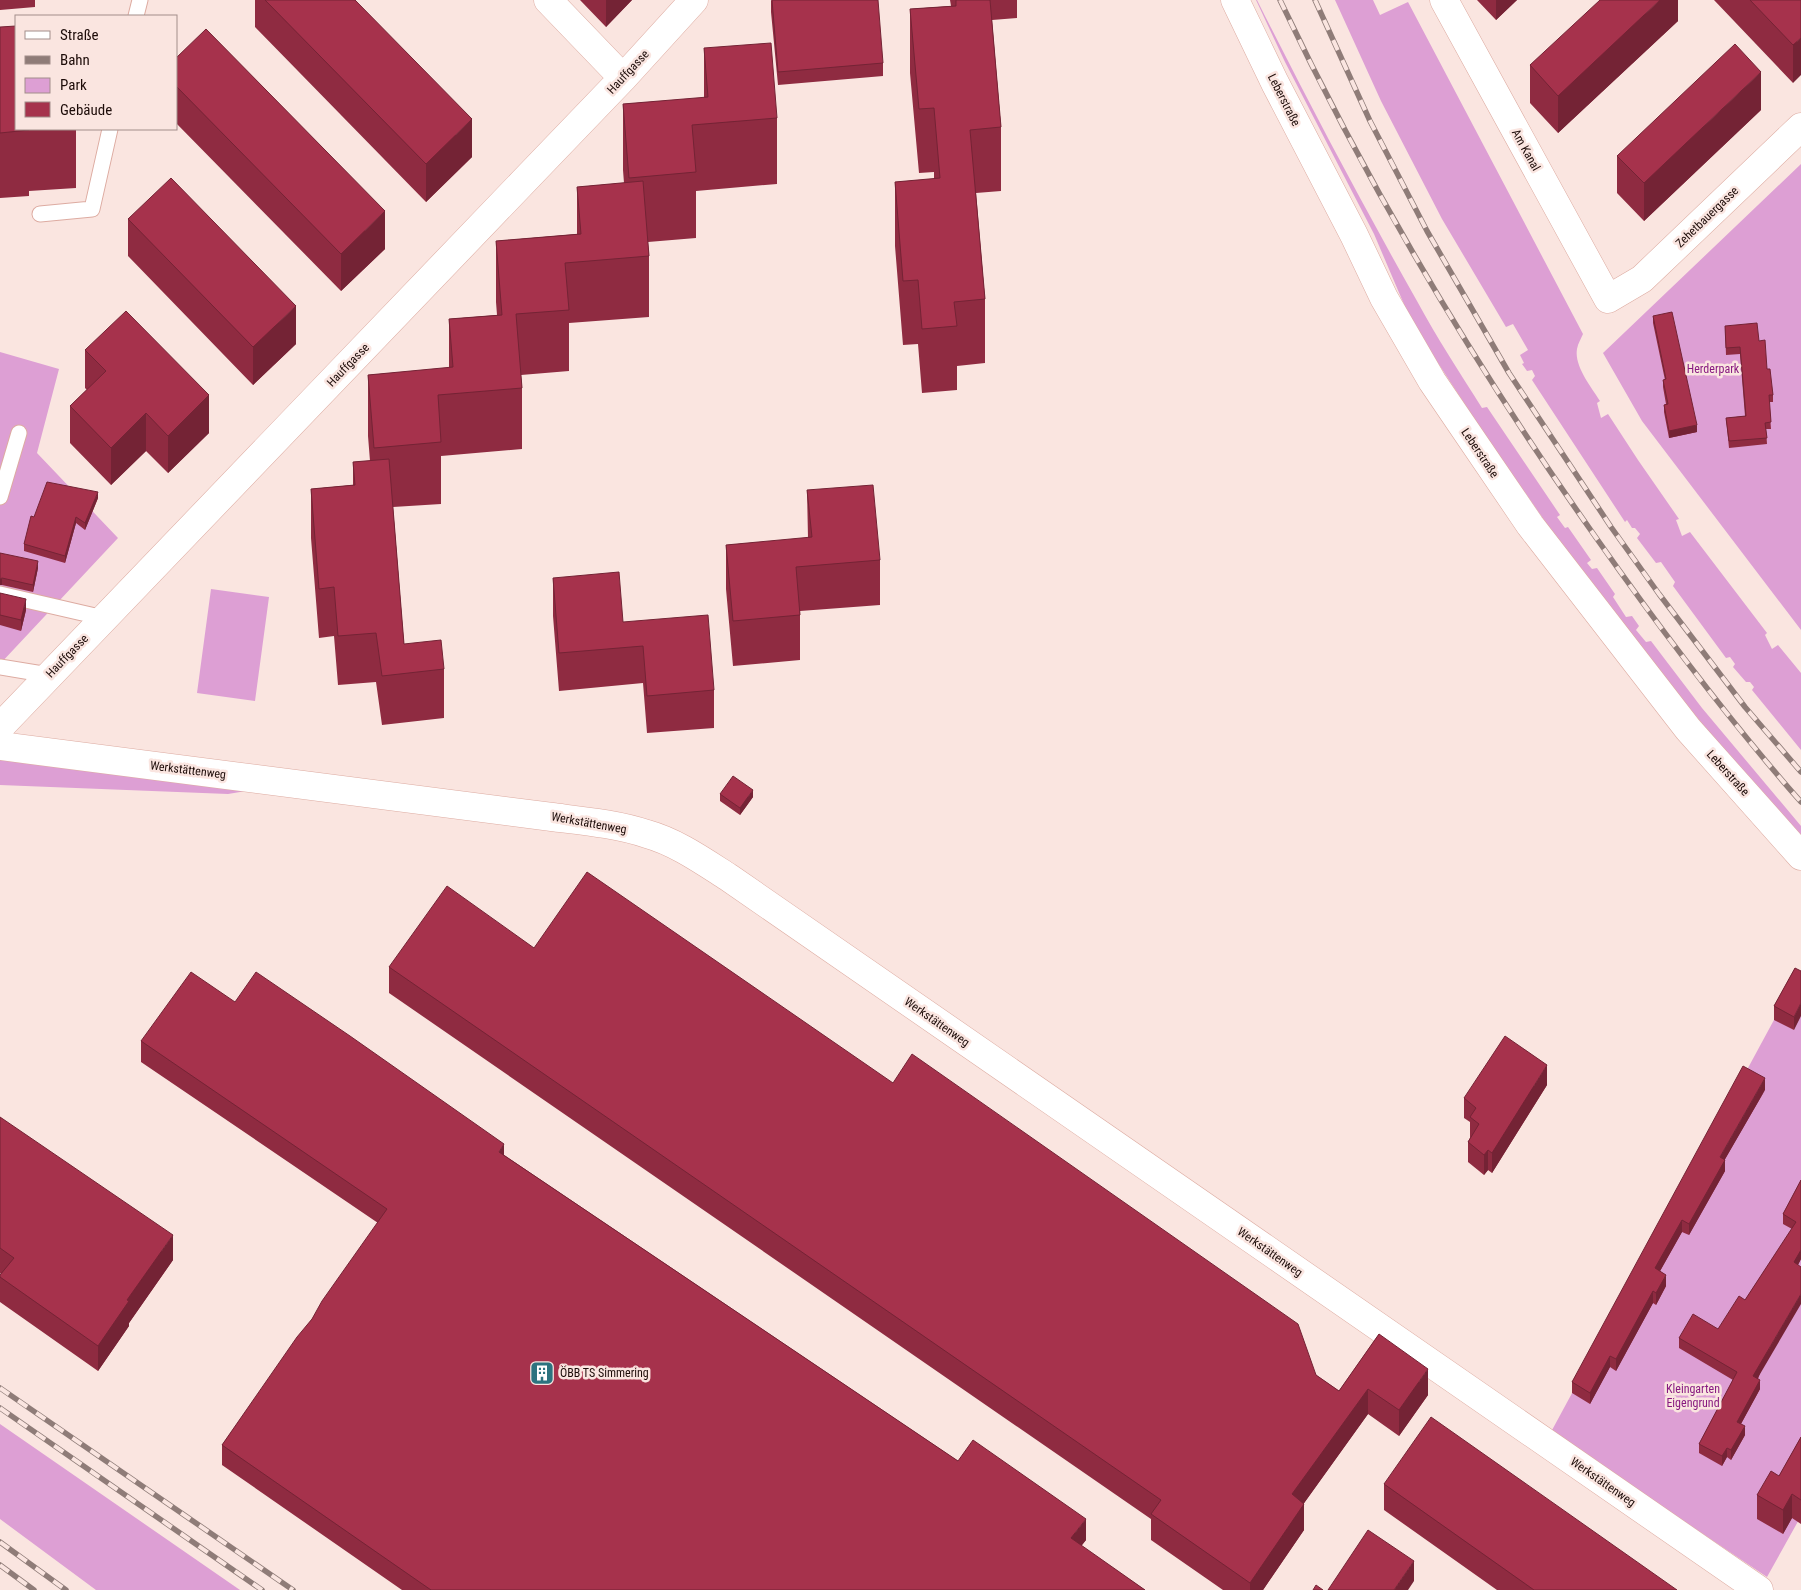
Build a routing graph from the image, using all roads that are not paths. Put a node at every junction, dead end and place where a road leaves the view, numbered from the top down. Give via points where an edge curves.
1 (140, 0) edge
2 (548, 0) edge
3 (694, 0) edge
4 (1235, 0) edge
5 (1444, 0) edge
6 (136, 15) edge
7 (623, 78) junction
8 (1801, 127) edge
9 (110, 130) edge
10 (40, 214) dead end
11 (1608, 299) joint
12 (19, 433) dead end
13 (0, 497) edge
14 (0, 594) edge
15 (104, 618) junction
16 (0, 667) edge
17 (49, 675) junction
18 (0, 727) edge
19 (0, 746) edge
20 (1801, 856) edge
21 (1759, 1590) edge

1 - 6 lane
2 - 7 street
3 - 7 street, Hauffgasse
4 - 20 street, Leberstraße via 1384,298 1432,381 1530,526 1688,729
5 - 11 street, Am Kanal
7 - 15 street, Hauffgasse
8 - 11 street, Zehetbauergasse via 1642,279
9 - 10 lane via 92,209
12 - 13 lane
14 - 15 lane
15 - 17 street, Hauffgasse
16 - 17 lane
17 - 18 street, Hauffgasse
19 - 21 street, Werkstättenweg via 604,824 668,842 712,867

